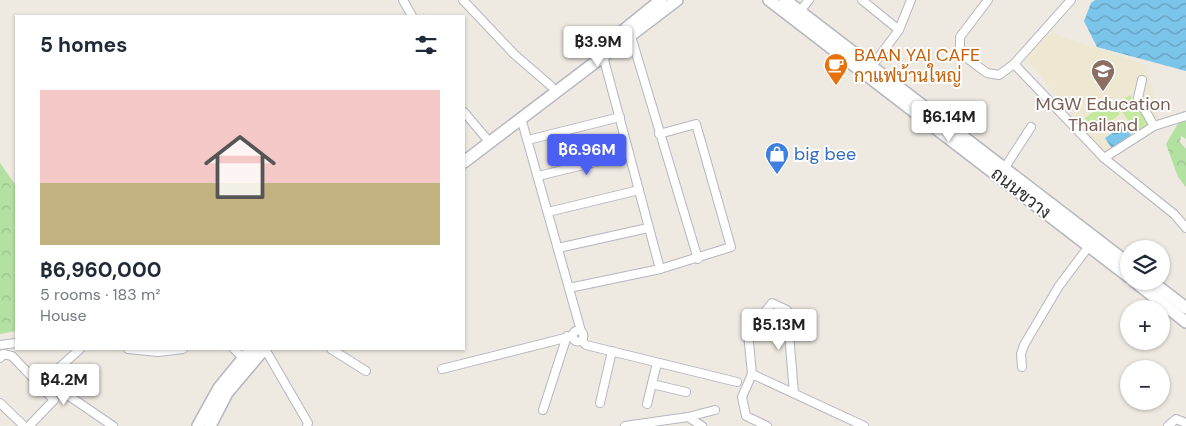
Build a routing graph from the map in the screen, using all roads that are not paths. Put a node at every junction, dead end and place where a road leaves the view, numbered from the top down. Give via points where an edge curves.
1 (403, 0) edge
2 (463, 0) edge
3 (661, 0) edge
4 (677, 0) edge
5 (769, 0) edge
6 (785, 0) edge
7 (809, 0) edge
8 (862, 0) edge
9 (911, 0) edge
10 (988, 0) edge
11 (1071, 0) edge
12 (800, 12) junction
13 (411, 15) edge
14 (900, 30) junction
15 (629, 31) junction
16 (603, 56) junction
17 (1014, 64) junction
18 (869, 70) junction
19 (1142, 80) dead end
20 (551, 86) junction
21 (465, 113) edge
22 (1186, 116) edge
23 (620, 117) junction
24 (521, 118) junction
25 (1154, 126) junction
26 (1031, 127) dead end
27 (659, 134) junction
28 (486, 138) junction
29 (528, 140) junction
30 (465, 154) edge
31 (629, 154) junction
32 (1104, 158) junction
33 (465, 161) edge
34 (1004, 169) junction
35 (538, 176) junction
36 (639, 190) junction
37 (548, 212) junction
38 (1068, 224) junction
39 (648, 228) junction
40 (1186, 228) edge
41 (1089, 246) junction
42 (558, 248) junction
43 (1120, 258) edge
44 (698, 259) junction
45 (660, 269) junction
46 (1120, 270) edge
47 (569, 288) junction
48 (1145, 290) edge
49 (1163, 290) edge
50 (1186, 308) edge
51 (1186, 322) edge
52 (581, 331) junction
53 (570, 336) junction
54 (582, 341) junction
55 (15, 343) edge
56 (0, 345) edge
57 (79, 350) edge
58 (138, 350) edge
59 (175, 350) edge
60 (235, 350) edge
61 (251, 350) edge
62 (264, 350) edge
63 (266, 350) edge
64 (333, 350) edge
65 (612, 351) junction
66 (0, 358) edge
67 (243, 358) junction
68 (657, 363) junction
69 (1022, 367) dead end
70 (442, 369) dead end
71 (366, 371) dead end
72 (752, 374) junction
73 (91, 376) dead end
74 (737, 382) dead end
75 (652, 384) junction
76 (40, 385) junction
77 (686, 392) dead end
78 (794, 393) junction
79 (0, 403) edge
80 (600, 404) dead end
81 (647, 404) dead end
82 (543, 410) dead end
83 (715, 410) dead end
84 (688, 417) junction
85 (1186, 423) edge
86 (654, 424) edge
87 (24, 426) edge
88 (29, 426) edge
89 (114, 426) edge
90 (198, 426) edge
91 (210, 426) edge
92 (307, 426) edge
93 (625, 426) edge
94 (702, 426) edge
95 (767, 426) edge
96 (864, 426) edge
97 (1168, 426) edge

1 - 13 street
2 - 20 street via 514,54
3 - 15 main road
4 - 15 main road
5 - 18 main road, ถนนขวาง
6 - 12 main road, ถนนขวาง
7 - 12 street
8 - 14 street
9 - 14 street
10 - 17 street via 960,36 960,53 987,73 999,75
11 - 17 street
12 - 18 main road, ถนนขวาง
14 - 18 street
15 - 16 main road
15 - 20 main road
15 - 27 street
16 - 23 street
16 - 24 main road
17 - 32 street
18 - 34 main road, ถนนขวาง
18 - 38 main road, ถนนขวาง
19 - 25 street via 1138,98
20 - 28 main road
21 - 28 street
22 - 25 street
23 - 29 street
23 - 31 street
24 - 29 street
24 - 33 main road
25 - 32 street
26 - 34 street
27 - 44 street
27 - 44 street via 696,124 730,247
28 - 30 main road
29 - 35 street
31 - 35 street
31 - 36 street
32 - 40 street via 1174,214
34 - 38 main road, ถนนขวาง
35 - 37 street
36 - 37 street
36 - 39 street
37 - 42 street
38 - 41 main road, ถนนขวาง
38 - 43 main road, ถนนขวาง
39 - 42 street
39 - 45 street
41 - 46 main road, ถนนขวาง
41 - 69 street via 1059,286 1024,345
42 - 47 street
44 - 45 street
45 - 47 street
47 - 52 street
48 - 51 main road
49 - 50 main road
52 - 53 street
52 - 54 street
53 - 54 street
53 - 70 street
53 - 82 street
54 - 65 street
55 - 56 street
57 - 76 street
58 - 59 street
60 - 67 street
61 - 67 main road
62 - 91 main road via 227,393
63 - 92 street
64 - 71 street
65 - 68 street
65 - 80 street
66 - 76 street via 2,354 12,356
67 - 90 main road via 219,388
68 - 74 street
68 - 75 street
72 - 78 street
72 - 78 street via 748,333 772,303 787,310
72 - 95 street via 742,396 746,416
73 - 89 street via 69,396
75 - 77 street
75 - 81 street
76 - 88 street via 54,400
78 - 96 street
79 - 87 street
83 - 84 street
84 - 86 street
84 - 94 street
85 - 97 street via 1176,419
86 - 93 street

